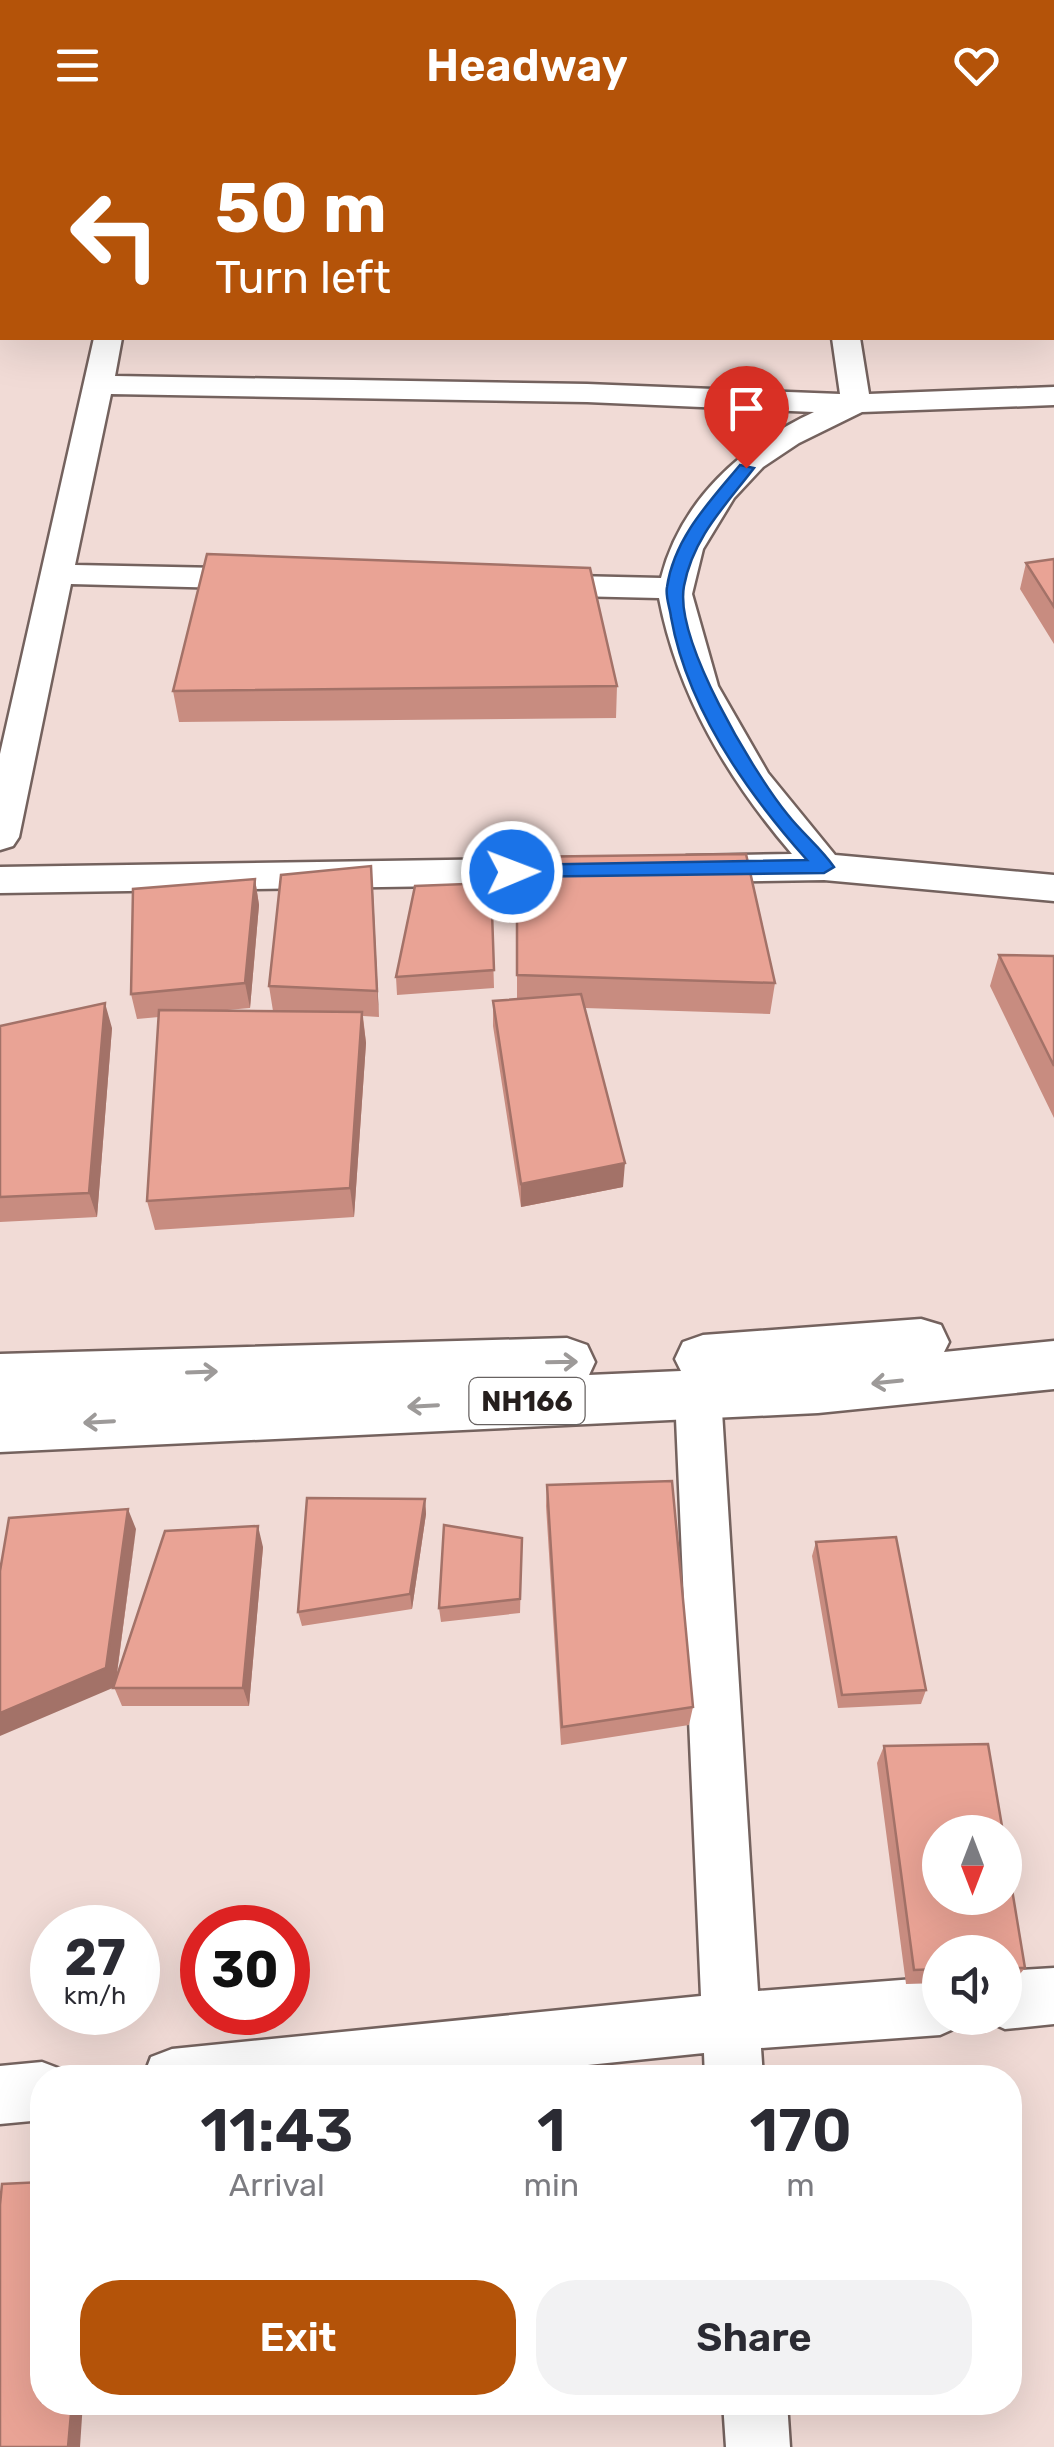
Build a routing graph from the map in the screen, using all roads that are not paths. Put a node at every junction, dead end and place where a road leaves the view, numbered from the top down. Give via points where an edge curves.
1 (108, 340) edge
2 (846, 340) edge
3 (98, 385) junction
4 (1054, 396) edge
5 (856, 403) junction
6 (57, 574) junction
7 (296, 580) edge
8 (495, 584) edge
9 (674, 588) junction
10 (0, 837) edge
11 (824, 867) junction
12 (605, 870) edge
13 (644, 870) edge
14 (0, 880) edge
15 (1054, 888) edge
16 (1054, 1334) edge
17 (1054, 1365) edge
18 (0, 1378) edge
19 (698, 1396) junction
20 (0, 1427) edge
21 (1054, 1996) edge
22 (1022, 1999) edge
23 (922, 2007) edge
24 (733, 2020) junction
25 (298, 2065) edge
26 (734, 2065) edge
27 (30, 2092) edge
28 (0, 2095) edge
29 (756, 2415) edge
30 (758, 2447) edge

1 - 3 street
2 - 5 street
3 - 5 street
3 - 6 street
4 - 5 street
5 - 9 street via 766,449 726,487 698,525
6 - 7 street
6 - 10 street
8 - 9 street
9 - 11 street via 701,688 780,818
11 - 13 street
11 - 15 street
12 - 14 street
18 -> 16 highway, NH166 via 704,1359
17 -> 19 highway, NH166
19 -> 20 highway, NH166
19 - 24 street
21 - 22 street
23 - 24 street
24 - 25 street
24 - 26 street
27 - 28 street
29 - 30 street

